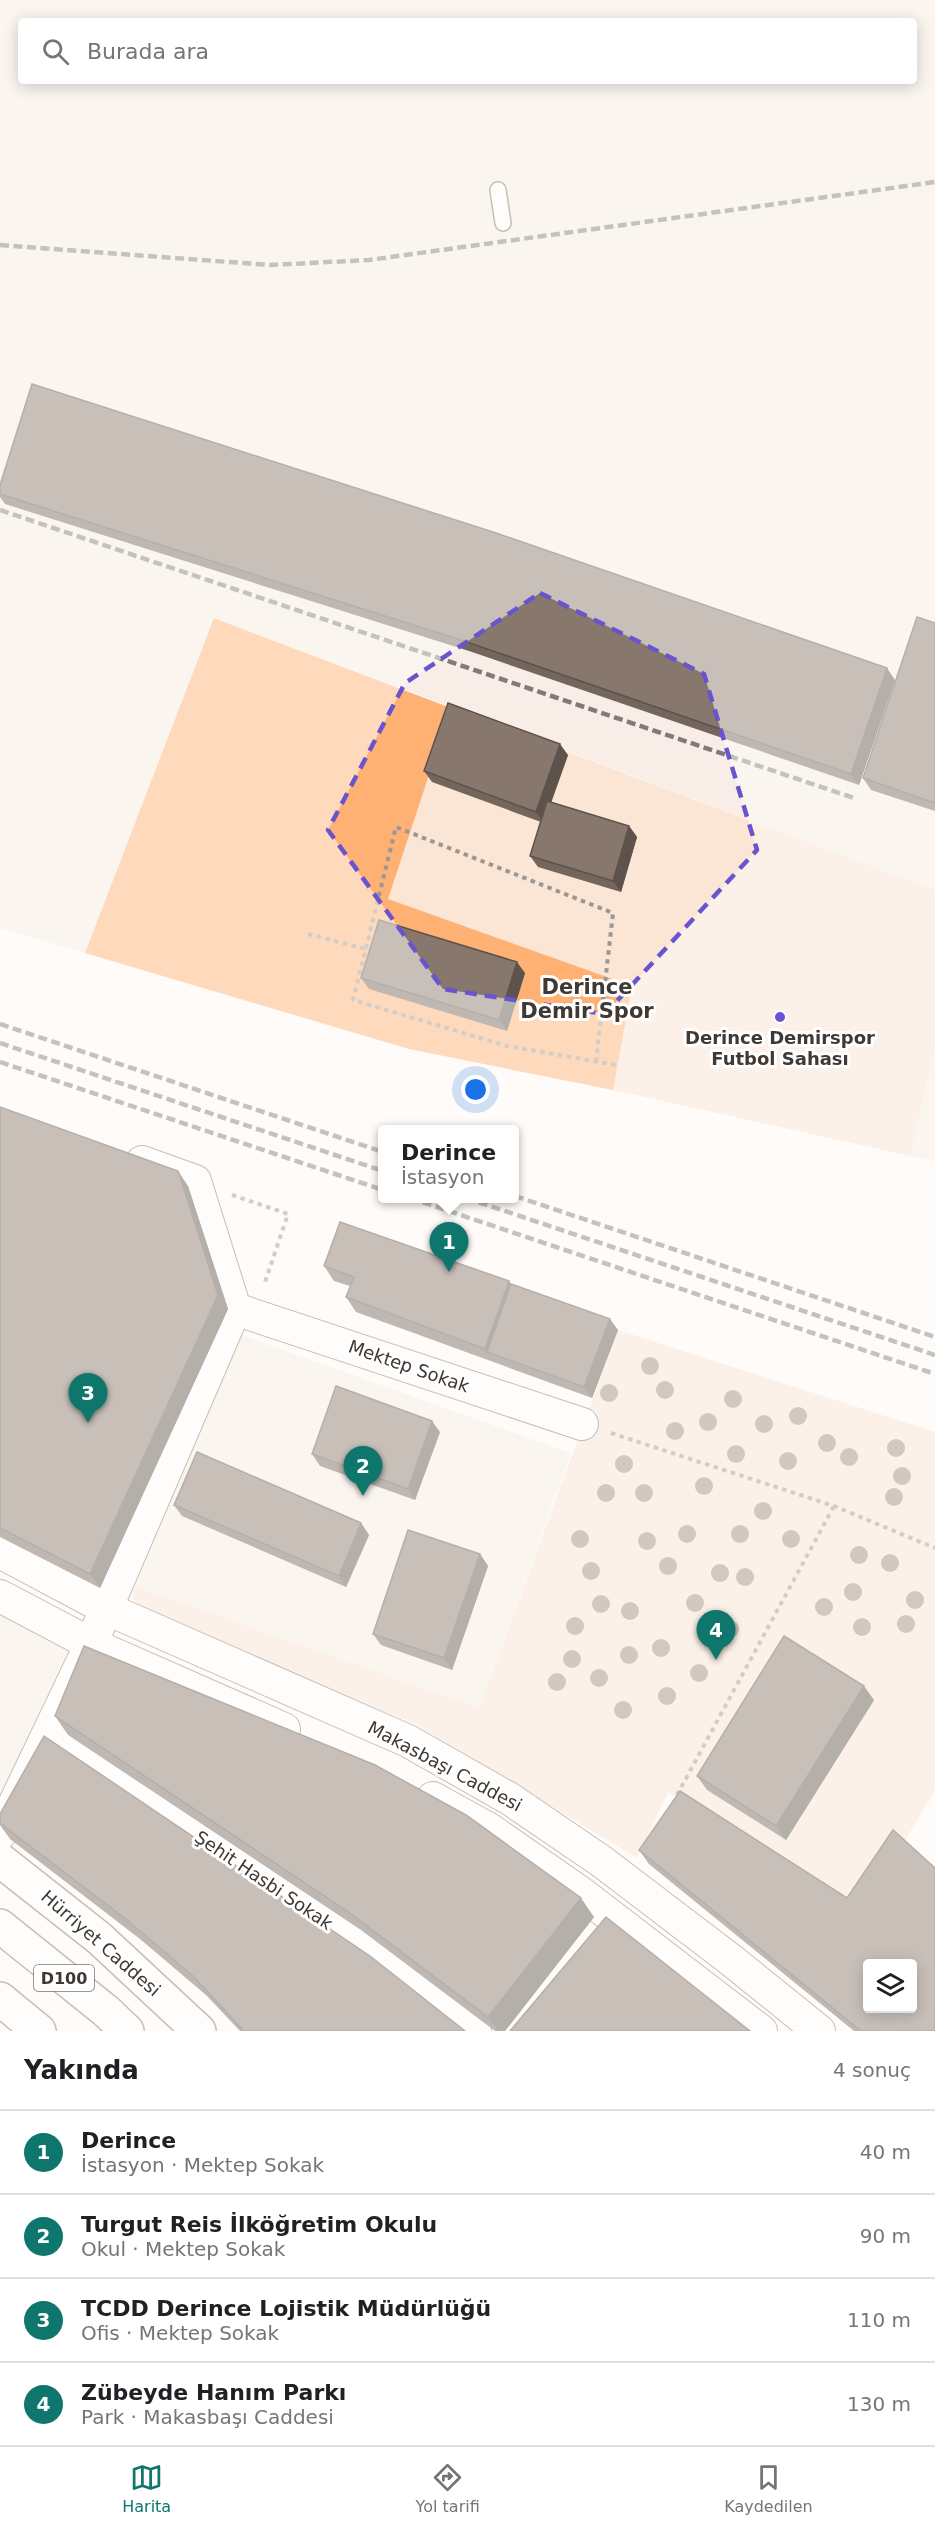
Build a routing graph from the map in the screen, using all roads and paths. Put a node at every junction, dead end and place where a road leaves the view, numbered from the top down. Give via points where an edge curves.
1 (498, 190) dead end
2 (503, 223) dead end
3 (308, 934) dead end
4 (366, 949) junction
5 (596, 1062) junction
6 (617, 1065) dead end
7 (119, 1154) edge
8 (223, 1192) dead end
9 (245, 1312) junction
10 (582, 1424) joint
11 (834, 1506) junction
12 (935, 1548) edge
13 (0, 1552) edge
14 (0, 1596) edge
15 (105, 1608) junction
16 (91, 1644) junction
17 (48, 1735) junction
18 (306, 1739) edge
19 (412, 1787) edge
20 (672, 1804) edge
21 (0, 1834) edge
22 (0, 1860) edge
23 (632, 1884) junction
24 (614, 1918) junction
25 (0, 1926) edge
26 (592, 1944) edge
27 (0, 2000) edge
28 (39, 2031) edge
29 (127, 2031) edge
30 (199, 2031) edge
31 (475, 2031) edge
32 (761, 2031) edge
33 (819, 2031) edge

1 - 2 lane
3 - 4 path
4 - 5 path via 353,1000 507,1046
4 - 5 path via 396,827 613,913
5 - 6 path
7 - 9 street via 195,1181
8 - 9 path via 288,1214
9 - 10 street, Mektep Sokak
9 - 15 street
10 - 11 path
11 - 12 path
11 - 20 path
13 - 15 street, Makasbaşı Caddesi
14 - 16 street
15 - 16 street
15 - 23 street, Makasbaşı Caddesi via 408,1741 510,1799
16 - 17 street
16 - 18 street
17 - 21 street
17 - 31 street, Şehit Hasbi Sokak via 389,1965
19 - 24 street, Makasbaşı Caddesi via 489,1829
22 - 30 main road, Hürriyet Caddesi via 99,1938
23 - 24 street
23 - 33 street, Makasbaşı Caddesi
24 - 26 street
24 - 32 street, Makasbaşı Caddesi
25 - 29 main road, D100
27 - 28 main road

